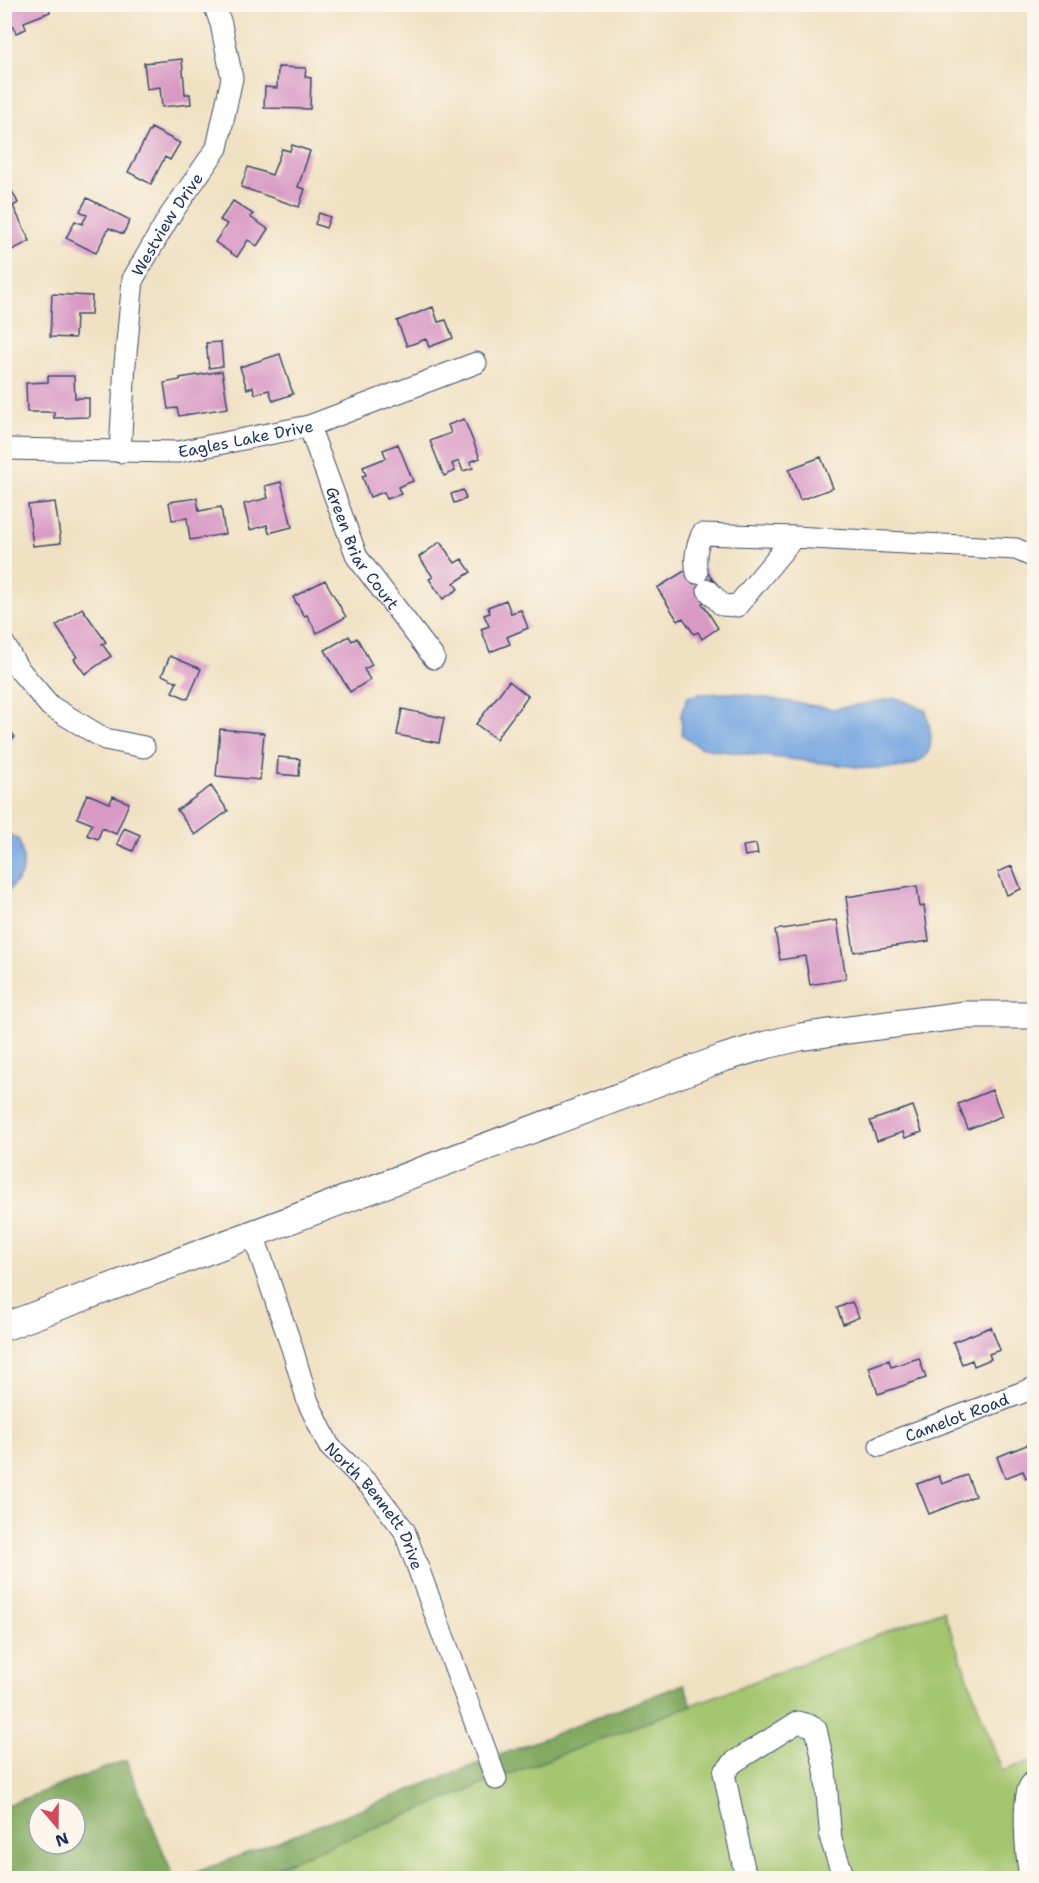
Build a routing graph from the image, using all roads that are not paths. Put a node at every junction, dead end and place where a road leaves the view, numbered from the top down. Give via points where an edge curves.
1 (214, 4) edge
2 (476, 363) dead end
3 (309, 426) junction
4 (4, 449) edge
5 (120, 452) junction
6 (794, 537) junction
7 (1035, 557) edge
8 (4, 644) edge
9 (434, 658) dead end
10 (144, 747) dead end
11 (1035, 1015) edge
12 (253, 1234) junction
13 (4, 1327) edge
14 (1035, 1388) edge
15 (880, 1446) dead end
16 (496, 1779) dead end
17 (1035, 1781) edge
18 (746, 1878) edge
19 (844, 1878) edge
20 (1031, 1878) edge

1 - 5 street, Westview Drive via 232,78 217,148 169,217 134,279
2 - 3 street, Eagles Lake Drive
3 - 5 street, Eagles Lake Drive via 178,452
3 - 9 street, Green Briar Court via 357,557
4 - 5 street, Eagles Lake Drive
6 - 6 street via 737,606 722,605 703,581 695,563 702,534
6 - 7 street via 1016,549
8 - 10 street via 17,667 50,706 105,739
11 - 12 main road via 965,1015 766,1045
12 - 13 main road
12 - 16 street, North Bennett Drive via 308,1402 329,1446 371,1487 404,1530
14 - 15 street, Camelot Road
17 - 20 street via 1029,1786 1027,1797
18 - 19 street via 724,1773 734,1762 798,1722 816,1729 825,1770 831,1840

